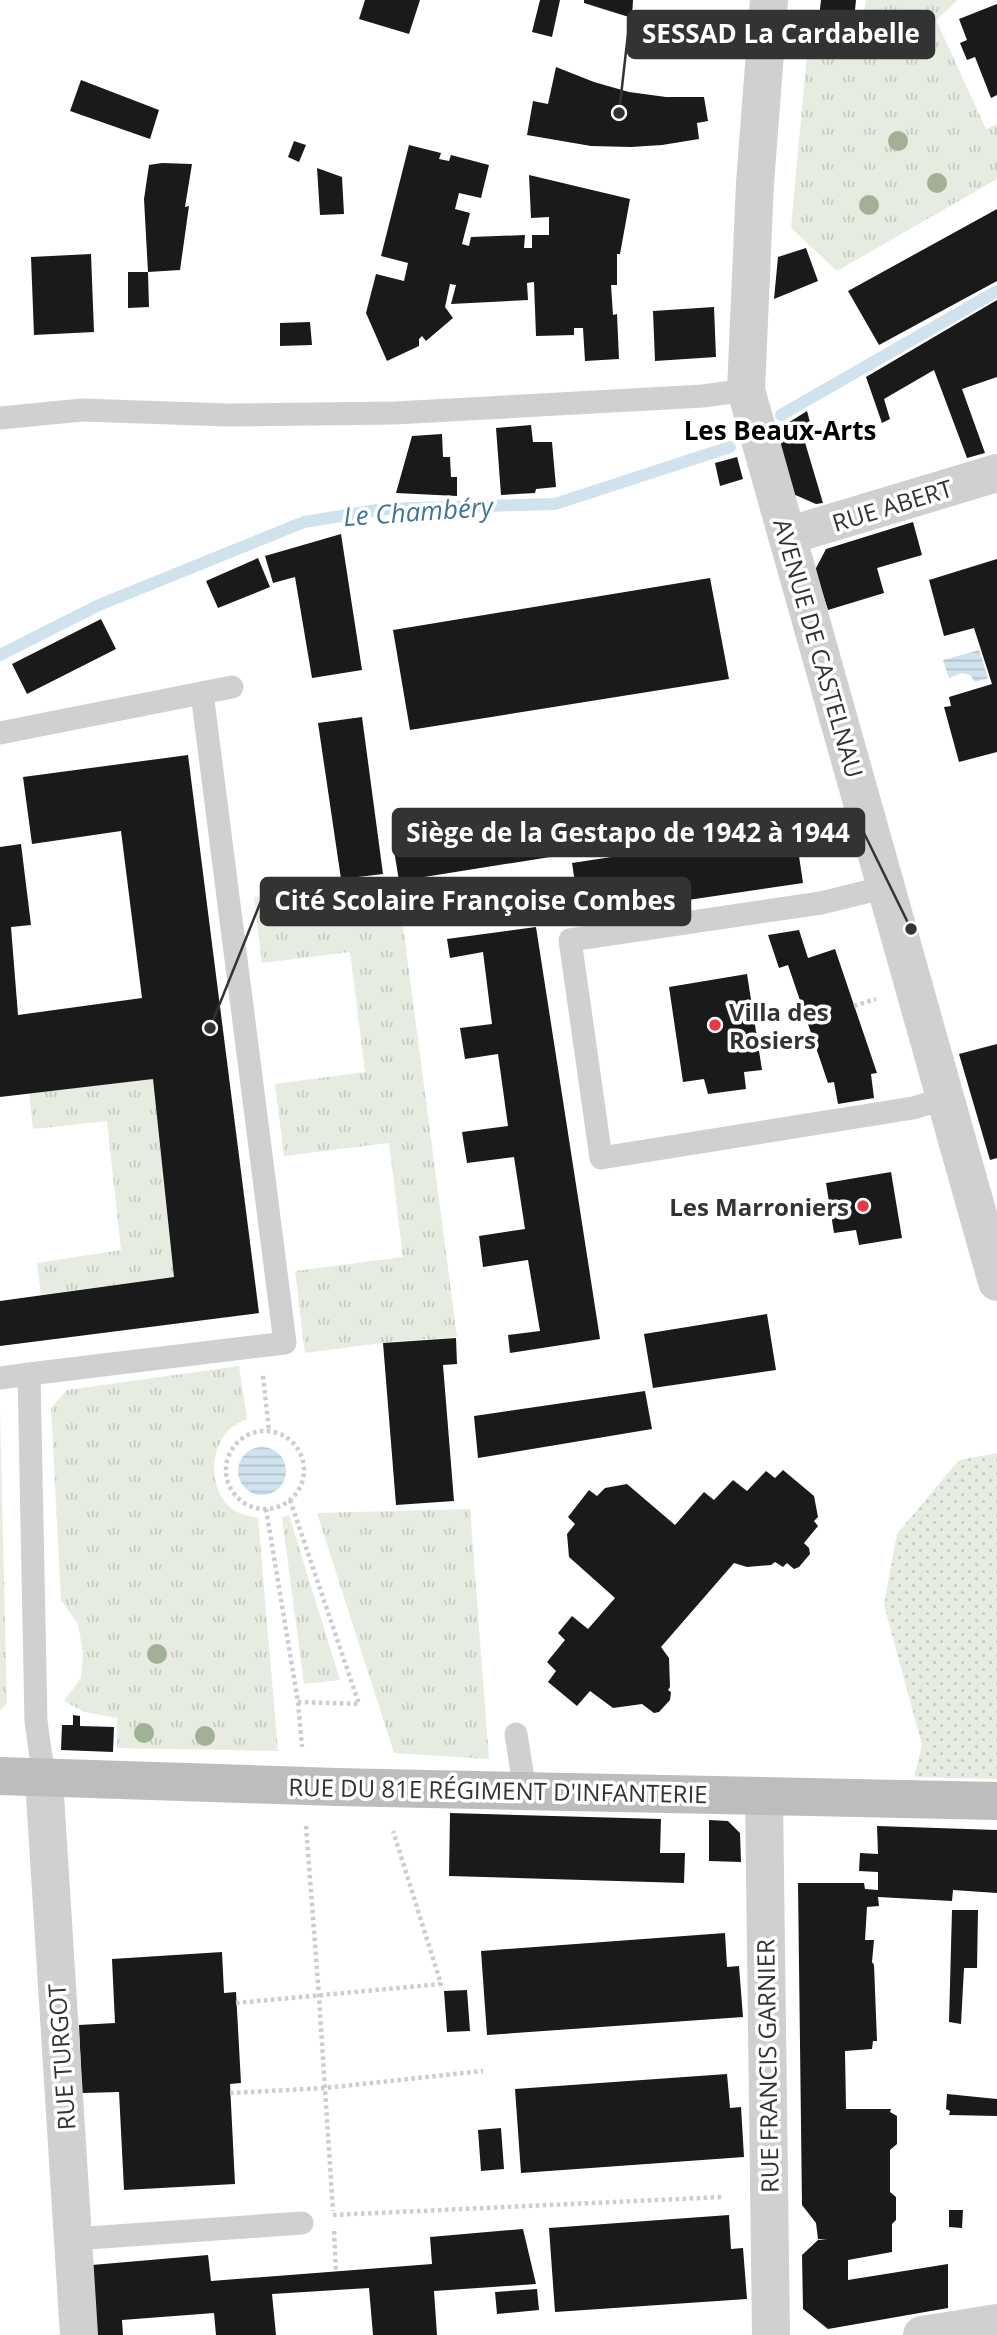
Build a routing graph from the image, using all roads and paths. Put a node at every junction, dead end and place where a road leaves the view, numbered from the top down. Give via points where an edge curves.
1 (769, 0) edge
2 (746, 390) junction
3 (0, 418) edge
4 (997, 473) edge
5 (787, 536) junction
6 (232, 687) dead end
7 (202, 693) junction
8 (0, 733) edge
9 (887, 887) junction
10 (881, 998) dead end
11 (854, 1006) dead end
12 (946, 1098) junction
13 (997, 1282) edge
14 (260, 1346) junction
15 (29, 1374) junction
16 (0, 1377) edge
17 (270, 1431) junction
18 (290, 1500) junction
19 (266, 1509) junction
20 (298, 1702) junction
21 (301, 1722) dead end
22 (516, 1734) dead end
23 (0, 1776) edge
24 (44, 1779) junction
25 (525, 1791) junction
26 (764, 1796) junction
27 (997, 1801) edge
28 (305, 1821) dead end
29 (393, 1830) dead end
30 (319, 1997) junction
31 (236, 2003) dead end
32 (482, 2071) dead end
33 (325, 2088) junction
34 (230, 2093) dead end
35 (722, 2197) dead end
36 (333, 2215) junction
37 (302, 2223) dead end
38 (73, 2239) junction
39 (336, 2272) dead end
40 (997, 2323) edge
41 (79, 2335) edge
42 (771, 2335) edge
43 (922, 2335) edge

1 - 2 street, AVENUE DE CASTELNAU
2 - 3 lane via 395,413 228,415 82,410
2 - 5 street, AVENUE DE CASTELNAU
4 - 5 street, RUE ABERT
5 - 9 street, AVENUE DE CASTELNAU
6 - 7 lane
7 - 8 lane
7 - 14 lane via 285,1343
9 - 12 street, AVENUE DE CASTELNAU
9 - 12 lane via 821,903 569,940 601,1158 913,1108
10 - 11 path
12 - 13 street, AVENUE DE CASTELNAU
14 - 15 lane
14 - 17 path
15 - 16 lane
15 - 24 lane via 36,1721
17 - 18 path via 293,1442 300,1453 303,1465 298,1490
17 - 19 path via 244,1436 228,1456 225,1468 232,1492 242,1502
18 - 19 path
18 - 20 path via 359,1704
19 - 20 path
20 - 21 path
22 - 25 lane
23 - 24 street, RUE DU 81E RÉGIMENT D'INFANTERIE
24 - 25 street, RUE DU 81E RÉGIMENT D'INFANTERIE
24 - 38 street, RUE TURGOT
25 - 26 street, RUE DU 81E RÉGIMENT D'INFANTERIE
26 - 27 street, RUE DU 81E RÉGIMENT D'INFANTERIE
26 - 42 street, RUE FRANCIS GARNIER
28 - 30 path
29 - 30 path via 441,1984
30 - 31 path
30 - 33 path
32 - 33 path
33 - 34 path
33 - 36 path
35 - 36 path
36 - 39 path
37 - 38 lane
38 - 41 street, RUE TURGOT
40 - 43 street

